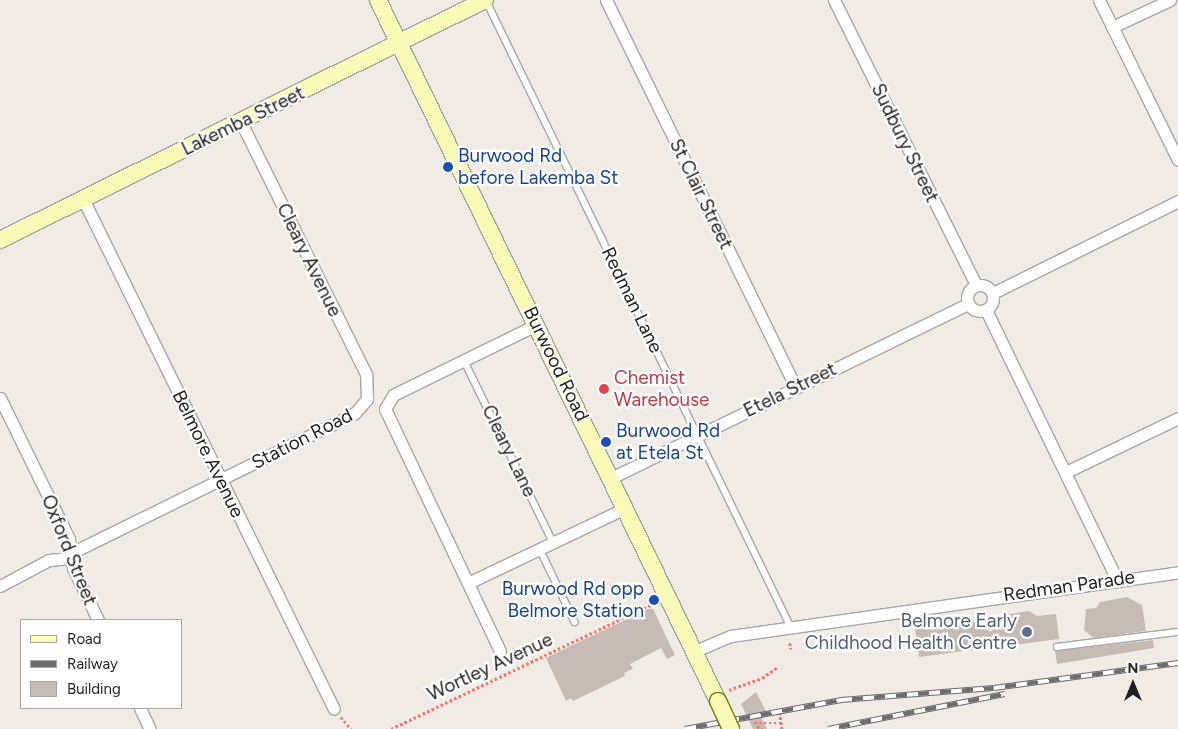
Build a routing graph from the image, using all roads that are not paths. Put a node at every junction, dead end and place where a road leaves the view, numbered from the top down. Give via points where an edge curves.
1 (378, 0) edge
2 (486, 0) edge
3 (606, 0) edge
4 (834, 0) edge
5 (1099, 0) edge
6 (1170, 0) edge
7 (1112, 26) junction
8 (400, 44) junction
9 (241, 122) junction
10 (1178, 160) edge
11 (83, 199) junction
12 (1178, 202) edge
13 (0, 240) edge
14 (976, 285) junction
15 (993, 293) junction
16 (968, 304) junction
17 (986, 310) junction
18 (536, 325) junction
19 (464, 360) junction
20 (796, 387) junction
21 (0, 398) edge
22 (366, 399) joint
23 (1178, 418) edge
24 (698, 435) junction
25 (1066, 472) junction
26 (611, 478) junction
27 (221, 479) junction
28 (625, 508) junction
29 (553, 542) junction
30 (540, 549) junction
31 (71, 556) junction
32 (1178, 572) edge
33 (1117, 580) junction
34 (468, 583) junction
35 (0, 586) edge
36 (98, 619) edge
37 (575, 622) dead end
38 (791, 627) junction
39 (1178, 632) edge
40 (1057, 647) dead end
41 (500, 651) dead end
42 (695, 651) junction
43 (140, 709) edge
44 (334, 709) road end
45 (150, 729) edge
46 (732, 729) edge

1 - 8 main road, Burwood Road
2 - 8 main road, Lakemba Street
2 - 24 lane, Redman Lane
3 - 20 street, St Clair Street
4 - 14 street, Sudbury Street
5 - 7 street
6 - 7 street
7 - 10 street
8 - 9 main road, Lakemba Street
8 - 18 main road, Burwood Road
9 - 11 main road, Lakemba Street
9 - 22 street, Cleary Avenue via 366,374
11 - 13 main road, Lakemba Street
11 - 27 street, Belmore Avenue
12 - 15 street
14 - 15 street via 988,287
14 - 16 street via 969,291
15 - 17 street via 993,301
16 - 17 street via 974,310
16 - 20 street, Etela Street
17 - 25 street
18 - 19 street
18 - 26 main road, Burwood Road
19 - 29 lane, Cleary Lane
19 - 34 street via 393,394 386,405 388,420
20 - 24 street, Etela Street
21 - 31 street, Oxford Street via 69,539
22 - 27 street, Station Road via 354,414
23 - 25 street
24 - 26 street, Etela Street
24 - 38 lane, Redman Lane
25 - 33 street
26 - 28 main road, Burwood Road
27 - 31 street, Station Road
27 - 44 street, Belmore Avenue
28 - 29 street
28 - 42 main road, Burwood Road
29 - 30 street
30 - 34 street
30 - 37 lane
31 - 35 street, Station Road via 49,560
31 - 36 street, Oxford Street
32 - 33 street, Redman Parade
33 - 38 street, Redman Parade
34 - 41 street
38 - 42 street, Redman Parade via 731,636
39 - 40 lane
42 - 46 main road, Burwood Road, bridge via 723,695
43 - 45 street

